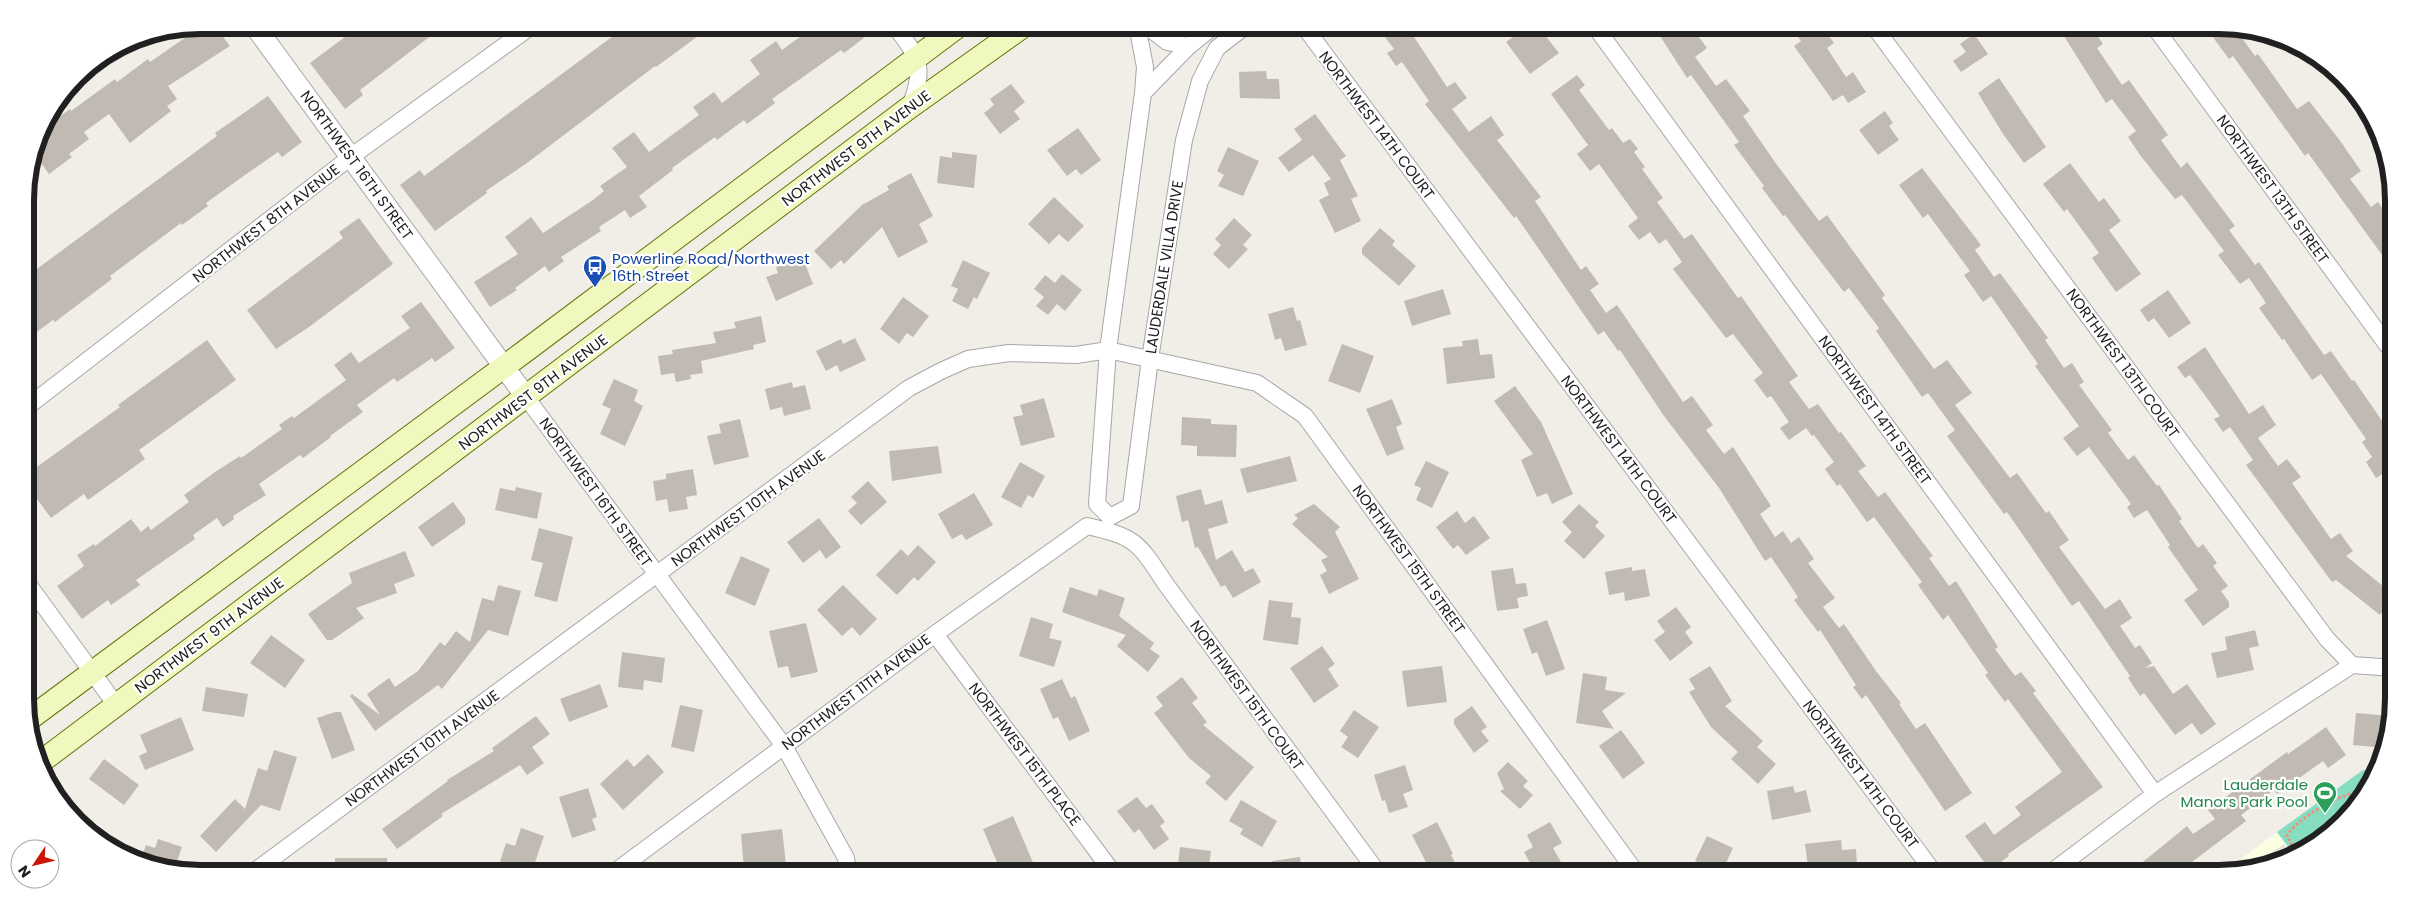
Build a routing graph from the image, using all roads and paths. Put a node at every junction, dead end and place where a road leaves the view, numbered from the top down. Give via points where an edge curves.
1 (261, 34) edge
2 (521, 34) edge
3 (900, 34) edge
4 (948, 34) edge
5 (1011, 34) edge
6 (1138, 34) edge
7 (1157, 34) edge
8 (1204, 34) edge
9 (1235, 34) edge
10 (1310, 34) edge
11 (1601, 34) edge
12 (1880, 34) edge
13 (2160, 34) edge
14 (1189, 46) junction
15 (917, 58) junction
16 (1143, 94) junction
17 (910, 107) junction
18 (352, 156) junction
19 (2385, 342) edge
20 (1108, 350) junction
21 (1150, 359) junction
22 (504, 367) junction
23 (526, 397) junction
24 (34, 402) edge
25 (1108, 524) junction
26 (657, 575) junction
27 (34, 592) edge
28 (935, 634) junction
29 (2352, 664) junction
30 (2385, 667) edge
31 (91, 672) junction
32 (116, 705) junction
33 (35, 715) edge
34 (784, 746) junction
35 (45, 758) edge
36 (2356, 793) edge
37 (2155, 794) junction
38 (2301, 844) edge
39 (2292, 846) joint
40 (263, 865) edge
41 (624, 865) edge
42 (847, 865) edge
43 (1107, 865) edge
44 (1372, 865) edge
45 (1630, 865) edge
46 (1928, 865) edge
47 (2061, 865) edge

1 - 18 street, NORTHWEST 16TH STREET
2 - 18 street, NORTHWEST 8TH AVENUE
3 - 15 street
4 - 15 main road
5 - 17 main road, NORTHWEST 9TH AVENUE
6 - 16 street via 1145,67
7 - 14 street via 1167,42
8 - 14 street
9 - 21 street, LAUDERDALE VILLA DRIVE via 1216,48 1200,81 1184,140
10 - 46 street, NORTHWEST 14TH COURT
11 - 37 street, NORTHWEST 14TH STREET
12 - 29 street, NORTHWEST 13TH COURT via 2327,639
13 - 19 street, NORTHWEST 13TH STREET
14 - 16 street
15 - 17 street via 919,85
15 - 22 main road
16 - 20 street
17 - 23 main road, NORTHWEST 9TH AVENUE
18 - 22 street, NORTHWEST 16TH STREET
18 - 24 street, NORTHWEST 8TH AVENUE
20 - 21 street, NORTHWEST 15TH STREET
20 - 25 street via 1097,504
20 - 26 street, NORTHWEST 10TH AVENUE via 1076,355 1009,353 968,359 940,371 909,388
21 - 25 street, LAUDERDALE VILLA DRIVE via 1132,506
21 - 45 street, NORTHWEST 15TH STREET via 1257,383 1306,416
22 - 23 street, NORTHWEST 16TH STREET
22 - 31 main road
23 - 26 street, NORTHWEST 16TH STREET
23 - 32 main road, NORTHWEST 9TH AVENUE
25 - 28 street, NORTHWEST 11TH AVENUE via 1087,526
25 - 44 street, NORTHWEST 15TH COURT via 1142,548
26 - 34 street, NORTHWEST 16TH STREET
26 - 40 street, NORTHWEST 10TH AVENUE
27 - 31 street
28 - 34 street, NORTHWEST 11TH AVENUE
28 - 43 street, NORTHWEST 15TH PLACE
29 - 30 street
29 - 37 street
31 - 32 street
31 - 33 main road
32 - 35 main road, NORTHWEST 9TH AVENUE
34 - 41 street, NORTHWEST 11TH AVENUE
34 - 42 street, NORTHWEST 16TH STREET
36 - 39 path via 2314,812 2289,832 2287,836
37 - 47 street
38 - 39 path

